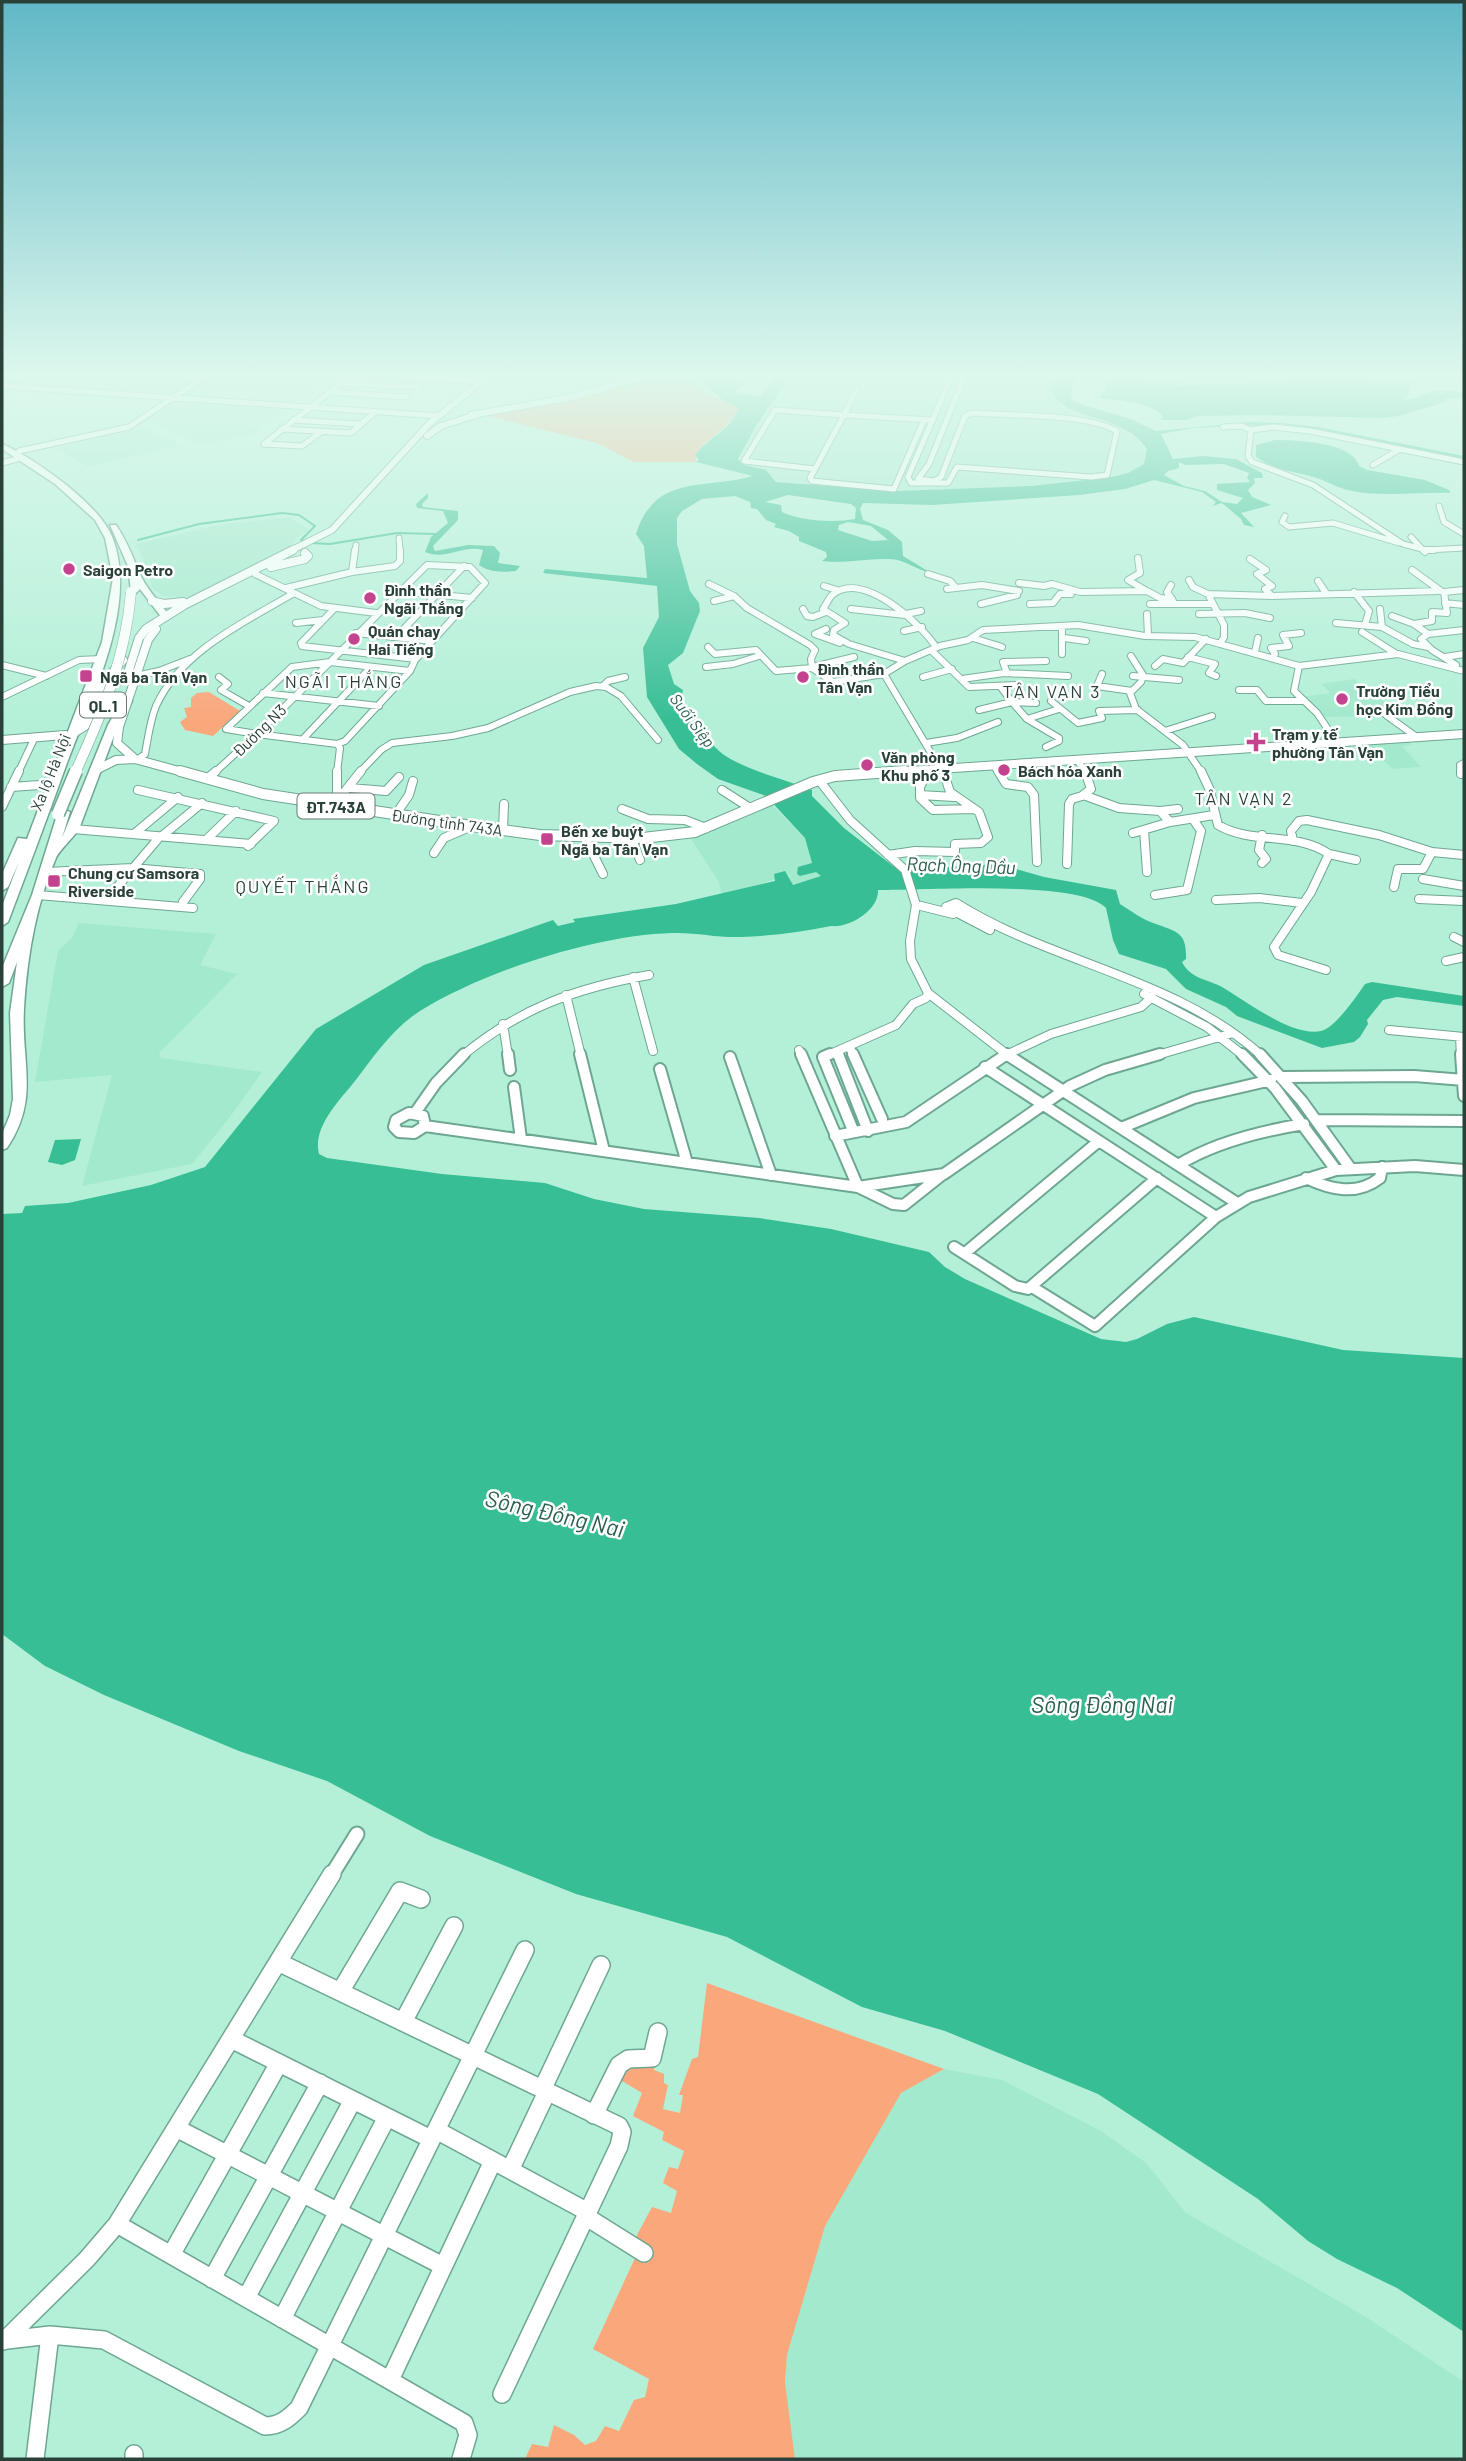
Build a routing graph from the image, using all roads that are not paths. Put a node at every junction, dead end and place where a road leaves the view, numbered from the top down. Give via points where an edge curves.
1 (65, 492) edge
2 (80, 492) edge
3 (370, 492) edge
4 (378, 492) edge
5 (1323, 492) edge
6 (372, 499) dead end
7 (1439, 506) dead end
8 (1285, 516) dead end
9 (114, 522) dead end
10 (1464, 526) edge
11 (1455, 528) junction
12 (344, 529) dead end
13 (1464, 534) edge
14 (1411, 537) dead end
15 (399, 538) dead end
16 (312, 544) junction
17 (1403, 544) junction
18 (356, 545) dead end
19 (124, 547) junction
20 (1423, 550) junction
21 (1463, 551) edge
22 (300, 552) junction
23 (1139, 558) dead end
24 (1250, 559) dead end
25 (116, 564) junction
26 (464, 566) junction
27 (1412, 570) dead end
28 (135, 572) junction
29 (352, 572) junction
30 (1247, 572) dead end
31 (255, 574) junction
32 (928, 574) dead end
33 (1259, 576) junction
34 (1189, 580) dead end
35 (1318, 581) dead end
36 (1019, 583) dead end
37 (709, 584) dead end
38 (1171, 585) dead end
39 (824, 586) dead end
40 (955, 587) junction
41 (286, 588) junction
42 (947, 589) dead end
43 (136, 590) junction
44 (837, 590) junction
45 (1464, 590) edge
46 (401, 591) junction
47 (1147, 591) junction
48 (1441, 591) junction
49 (1080, 592) junction
50 (1354, 592) junction
51 (294, 593) dead end
52 (1326, 593) junction
53 (437, 594) junction
54 (1208, 594) junction
55 (734, 596) junction
56 (1272, 596) junction
57 (472, 598) junction
58 (194, 600) junction
59 (152, 601) junction
60 (714, 601) dead end
61 (1173, 601) junction
62 (1445, 603) junction
63 (981, 604) dead end
64 (1030, 604) dead end
65 (1150, 604) dead end
66 (1210, 604) junction
67 (1464, 606) edge
68 (334, 609) junction
69 (803, 609) dead end
70 (851, 609) dead end
71 (1380, 609) dead end
72 (921, 611) dead end
73 (826, 612) junction
74 (376, 613) junction
75 (906, 614) junction
76 (1147, 614) dead end
77 (1199, 614) dead end
78 (1219, 614) junction
79 (1392, 616) dead end
80 (167, 617) junction
81 (1270, 618) dead end
82 (323, 620) junction
83 (296, 623) dead end
84 (1336, 623) dead end
85 (1414, 624) junction
86 (1062, 626) junction
87 (922, 627) junction
88 (1382, 627) junction
89 (826, 629) dead end
90 (1364, 629) junction
91 (1464, 630) edge
92 (904, 631) dead end
93 (356, 633) junction
94 (1301, 633) dead end
95 (1428, 634) junction
96 (1148, 636) junction
97 (396, 638) junction
98 (863, 638) dead end
99 (973, 638) junction
100 (1064, 638) junction
101 (1258, 638) dead end
102 (825, 639) junction
103 (1206, 639) junction
104 (139, 641) junction
105 (432, 641) junction
106 (1086, 641) dead end
107 (816, 642) dead end
108 (848, 644) junction
109 (1220, 644) junction
110 (708, 647) dead end
111 (1002, 647) dead end
112 (1428, 647) junction
113 (934, 649) junction
114 (339, 651) junction
115 (1255, 652) junction
116 (202, 653) junction
117 (813, 654) junction
118 (1062, 654) dead end
119 (1398, 654) junction
120 (1464, 654) edge
121 (759, 656) junction
122 (1131, 656) dead end
123 (854, 657) dead end
124 (1188, 657) junction
125 (1273, 657) junction
126 (1445, 657) junction
127 (101, 659) junction
128 (416, 659) junction
129 (832, 661) junction
130 (905, 661) junction
131 (1046, 661) dead end
132 (328, 662) junction
133 (2, 666) edge
134 (1299, 666) junction
135 (371, 667) junction
136 (706, 667) dead end
137 (813, 667) junction
138 (1154, 667) dead end
139 (17, 669) junction
140 (952, 669) junction
141 (1464, 670) edge
142 (2, 671) edge
143 (410, 671) junction
144 (778, 672) junction
145 (1007, 673) junction
146 (884, 674) junction
147 (1102, 674) dead end
148 (46, 676) junction
149 (136, 676) junction
150 (1068, 676) dead end
151 (1133, 676) dead end
152 (1216, 676) dead end
153 (219, 677) dead end
154 (625, 677) dead end
155 (765, 677) dead end
156 (923, 677) dead end
157 (1143, 678) junction
158 (962, 679) junction
159 (1179, 680) dead end
160 (1016, 685) dead end
161 (603, 686) junction
162 (1000, 686) junction
163 (1239, 690) dead end
164 (1132, 691) junction
165 (263, 693) junction
166 (294, 696) junction
167 (2, 697) edge
168 (1262, 697) junction
169 (1245, 698) dead end
170 (127, 701) junction
171 (1051, 701) dead end
172 (1304, 701) junction
173 (338, 702) junction
174 (1012, 702) junction
175 (1037, 703) dead end
176 (94, 705) junction
177 (249, 706) junction
178 (379, 706) junction
179 (979, 709) dead end
180 (1059, 709) junction
181 (1138, 710) junction
182 (1386, 715) dead end
183 (1212, 716) dead end
184 (1027, 719) junction
185 (998, 722) dead end
186 (1165, 732) junction
187 (69, 734) junction
188 (257, 734) junction
189 (1464, 734) edge
190 (35, 737) junction
191 (1418, 738) junction
192 (2, 740) edge
193 (302, 740) junction
194 (658, 740) dead end
195 (341, 743) junction
196 (926, 743) junction
197 (1337, 743) junction
198 (1046, 747) dead end
199 (1189, 753) junction
200 (136, 759) junction
201 (1077, 760) junction
202 (1464, 763) edge
203 (994, 766) junction
204 (942, 769) junction
205 (96, 770) junction
206 (921, 771) junction
207 (1461, 774) dead end
208 (398, 777) dead end
209 (207, 779) junction
210 (413, 781) dead end
211 (816, 781) junction
212 (49, 785) junction
213 (11, 786) junction
214 (349, 788) junction
215 (138, 790) dead end
216 (722, 790) dead end
217 (920, 795) junction
218 (1086, 796) junction
219 (178, 797) junction
220 (954, 797) junction
221 (201, 803) junction
222 (335, 803) junction
223 (504, 804) dead end
224 (754, 806) junction
225 (2, 807) edge
226 (622, 809) dead end
227 (976, 809) junction
228 (1178, 809) dead end
229 (236, 811) junction
230 (1160, 811) junction
231 (396, 814) junction
232 (64, 815) junction
233 (1214, 815) junction
234 (1193, 819) junction
235 (1170, 822) junction
236 (1384, 823) dead end
237 (472, 826) junction
238 (706, 828) junction
239 (73, 829) junction
240 (503, 830) junction
241 (1144, 830) junction
242 (1133, 833) dead end
243 (134, 834) junction
244 (1262, 835) junction
245 (584, 836) junction
246 (1381, 836) junction
247 (631, 837) junction
248 (160, 838) junction
249 (206, 840) junction
250 (1293, 841) junction
251 (1432, 852) junction
252 (435, 853) dead end
253 (1329, 853) junction
254 (49, 854) junction
255 (888, 855) junction
256 (1464, 855) edge
257 (640, 860) dead end
258 (1356, 860) dead end
259 (1037, 862) dead end
260 (1262, 863) dead end
261 (1067, 864) dead end
262 (134, 868) junction
263 (46, 872) junction
264 (1147, 872) dead end
265 (603, 874) dead end
266 (20, 875) junction
267 (1423, 879) dead end
268 (1464, 886) edge
269 (2, 887) edge
270 (1394, 887) dead end
271 (112, 893) dead end
272 (37, 895) junction
273 (1155, 895) dead end
274 (1419, 899) dead end
275 (1216, 900) dead end
276 (917, 901) junction
277 (1464, 901) edge
278 (183, 902) dead end
279 (1302, 903) junction
280 (5, 908) edge
281 (193, 908) dead end
282 (959, 915) junction
283 (29, 916) junction
284 (2, 922) edge
285 (1464, 931) edge
286 (1008, 934) junction
287 (1454, 937) dead end
288 (1464, 942) edge
289 (1464, 957) edge
290 (1446, 961) dead end
291 (1326, 970) dead end
292 (649, 975) dead end
293 (633, 978) junction
294 (2, 983) edge
295 (928, 993) junction
296 (566, 995) junction
297 (1152, 997) junction
298 (503, 1024) junction
299 (1389, 1030) dead end
300 (1233, 1033) junction
301 (1222, 1036) junction
302 (1462, 1037) edge
303 (850, 1048) junction
304 (799, 1050) dead end
305 (653, 1051) dead end
306 (837, 1052) junction
307 (1006, 1054) junction
308 (730, 1057) dead end
309 (985, 1067) junction
310 (660, 1069) dead end
311 (510, 1070) dead end
312 (1283, 1077) junction
313 (1271, 1080) junction
314 (1464, 1080) edge
315 (514, 1087) dead end
316 (1062, 1090) junction
317 (1464, 1096) edge
318 (1042, 1104) junction
319 (415, 1113) junction
320 (882, 1119) dead end
321 (1316, 1120) junction
322 (1464, 1121) edge
323 (1304, 1124) junction
324 (425, 1126) junction
325 (852, 1128) dead end
326 (1121, 1128) junction
327 (868, 1131) junction
328 (835, 1136) junction
329 (521, 1139) junction
330 (1100, 1141) junction
331 (2, 1145) edge
332 (604, 1151) junction
333 (687, 1163) junction
334 (1178, 1165) junction
335 (1382, 1167) junction
336 (1351, 1169) junction
337 (1336, 1170) junction
338 (1464, 1170) edge
339 (944, 1174) junction
340 (771, 1175) junction
341 (1157, 1178) junction
342 (1306, 1178) junction
343 (858, 1187) junction
344 (1237, 1203) junction
345 (1216, 1217) junction
346 (954, 1247) dead end
347 (965, 1253) junction
348 (1032, 1287) junction
349 (357, 1834) dead end
350 (421, 1899) dead end
351 (454, 1926) dead end
352 (524, 1950) dead end
353 (278, 1962) junction
354 (601, 1965) dead end
355 (340, 1992) junction
356 (403, 2022) junction
357 (658, 2032) dead end
358 (231, 2039) junction
359 (472, 2056) junction
360 (279, 2063) junction
361 (320, 2083) junction
362 (545, 2091) junction
363 (353, 2100) junction
364 (594, 2115) junction
365 (387, 2117) junction
366 (176, 2128) junction
367 (434, 2135) junction
368 (227, 2154) junction
369 (493, 2161) junction
370 (510, 2170) junction
371 (268, 2176) junction
372 (303, 2194) junction
373 (338, 2212) junction
374 (586, 2214) junction
375 (117, 2224) junction
376 (384, 2235) junction
377 (644, 2253) dead end
378 (171, 2255) junction
379 (443, 2266) junction
380 (212, 2279) junction
381 (246, 2298) junction
382 (282, 2319) junction
383 (50, 2335) junction
384 (4, 2341) edge
385 (330, 2346) junction
386 (390, 2381) junction
387 (502, 2394) dead end
388 (35, 2459) edge
389 (461, 2459) edge

1 - 25 highway, Xa lộ Hà Nội / QL.1 via 109,538
2 - 19 highway, Xa lộ Hà Nội / QL.1 via 104,513
3 - 16 main road via 342,522
4 - 6 main road
5 - 17 street
7 - 11 street via 1444,522
8 - 17 street via 1282,522 1289,527 1333,523
9 - 19 highway, Xa lộ Hà Nội / QL.1
10 - 11 street
11 - 13 street
12 - 16 main road
14 - 20 street
15 - 29 street via 400,561 395,566
16 - 22 main road
17 - 20 street
18 - 29 street
19 - 28 highway, Xa lộ Hà Nội / QL.1
20 - 21 street
22 - 31 main road via 308,556
22 - 58 main road
23 - 47 street via 1140,573 1128,580
24 - 33 street via 1266,570
25 - 43 highway, Xa lộ Hà Nội / QL.1 via 128,572
25 - 127 highway, Xa lộ Hà Nội / QL.1 via 114,604 97,655
26 - 46 street, Đường N3 via 431,563
26 - 53 street
26 - 57 street via 484,581
27 - 48 street
28 - 43 highway, Xa lộ Hà Nội / QL.1
28 - 59 highway
29 - 41 street
30 - 33 street
31 - 41 street
31 - 80 main road
32 - 40 street
33 - 56 street via 1272,586 1265,589
34 - 54 street
35 - 52 street
36 - 49 street via 1052,584
37 - 55 street
38 - 61 street via 1167,592
39 - 44 street
40 - 42 street
40 - 63 street via 982,584 1018,593
41 - 68 street
43 - 232 highway, QL.1, bridge via 127,637
44 - 73 street via 826,602
44 - 75 street via 857,587
45 - 48 street
46 - 53 street
46 - 74 street, Đường N3
47 - 49 street
47 - 61 street
48 - 50 street
48 - 62 street
49 - 64 street via 1060,594 1053,603
50 - 52 street
50 - 90 street via 1369,611
51 - 116 street
52 - 56 street
53 - 57 street
53 - 97 street
54 - 56 street
54 - 66 street
55 - 60 street
55 - 117 street via 810,645
57 - 105 street
58 - 59 main road
58 - 80 main road
59 - 80 highway
61 - 65 street
61 - 66 street
62 - 67 street
62 - 85 street via 1447,613 1432,612 1432,621
66 - 78 street
68 - 74 street
68 - 82 street
69 - 73 street via 813,617
70 - 75 street
71 - 88 street
72 - 75 street
73 - 108 street via 844,621 833,635
74 - 93 street, Đường N3
75 - 87 street
76 - 96 street
77 - 78 street
78 - 81 street
78 - 109 street via 1227,628
79 - 85 street
80 - 104 main road via 146,629
80 - 149 main road via 151,633
82 - 83 street
82 - 114 street via 302,646
84 - 90 street
85 - 95 street
86 - 96 street
86 - 99 street via 986,630
86 - 100 street
87 - 92 street
87 - 113 street
88 - 90 street
88 - 112 street
89 - 102 street via 815,634
90 - 119 street
91 - 95 street
93 - 97 street
93 - 114 street, Đường N3
94 - 125 street via 1283,635 1289,646 1271,648
95 - 112 street via 1421,639
96 - 103 street
97 - 105 street
98 - 108 street
99 - 111 street
99 - 113 street
100 - 106 street
100 - 118 street
101 - 115 street
102 - 107 street
102 - 108 street
103 - 109 street
103 - 124 street
104 - 176 main road via 98,687 91,700
104 - 176 main road via 127,676 106,687
105 - 128 street
108 - 130 street
109 - 115 street
110 - 121 street via 715,654 751,649
112 - 126 street
113 - 130 street
113 - 140 street
114 - 128 street
114 - 132 street, Đường N3
115 - 125 street
116 - 149 street
116 - 200 street via 175,675 157,703 145,754
117 - 129 street
117 - 137 street
119 - 134 street
119 - 141 street
120 - 126 street
121 - 136 street
121 - 144 street
122 - 157 street
123 - 129 street
124 - 138 street via 1181,663 1161,660
124 - 152 street via 1215,664 1209,673
125 - 134 street
126 - 141 street
127 - 148 street via 79,660
127 - 187 highway, Xa lộ Hà Nội / QL.1
128 - 143 street
129 - 137 street
130 - 146 street
131 - 145 street via 1003,663
132 - 135 street
132 - 165 street via 292,667
132 - 166 street, Đường N3
133 - 139 street
134 - 172 street via 1294,691
135 - 143 street
135 - 173 street
137 - 144 street
137 - 146 street via 835,682
139 - 142 street
139 - 148 street
140 - 156 street
140 - 158 street
143 - 178 street
144 - 155 street
145 - 150 street
145 - 158 street
146 - 196 street
147 - 164 street via 1097,686
148 - 167 street
149 - 170 main road
151 - 157 street
153 - 177 street via 228,684 223,692
154 - 161 street
157 - 159 street
157 - 164 street
158 - 162 street via 971,687
160 - 162 street
161 - 194 street via 620,696
161 - 214 street via 561,696 492,727 392,744 374,757
162 - 174 street
163 - 168 street via 1257,690
164 - 181 street via 1130,699
165 - 166 street
165 - 177 street
166 - 173 street
166 - 188 street, Đường N3
168 - 169 street
168 - 172 street via 1276,703
170 - 200 main road via 117,740
170 - 205 highway, QL.1
171 - 180 street
172 - 197 street
173 - 178 street
173 - 193 street
174 - 175 street
174 - 179 street
174 - 184 street
176 - 187 main road via 85,726
177 - 188 street via 226,729
178 - 195 street
180 - 181 street via 1082,723 1102,718 1099,711
180 - 184 street
181 - 186 street
182 - 191 street
183 - 186 street
184 - 198 street via 1059,738
185 - 196 street via 957,738
186 - 199 street
187 - 190 main road
187 - 212 highway, Xa lộ Hà Nội / QL.1
188 - 193 street
188 - 209 street, Đường N3
189 - 191 main road
190 - 192 main road
190 - 213 street
191 - 197 main road
193 - 195 street
195 - 222 street
196 - 204 street
197 - 199 main road
199 - 201 main road
199 - 233 street via 1209,788
200 - 205 main road, Đường tỉnh 743A / ĐT.743A via 116,760
200 - 209 main road, Đường tỉnh 743A / ĐT.743A
201 - 203 main road
201 - 218 street via 1092,784
202 - 207 street
203 - 204 main road
203 - 259 street via 1006,784 1028,787 1034,795
204 - 206 main road
204 - 220 street
205 - 239 highway, QL.1
206 - 211 main road
206 - 217 street
208 - 214 street via 386,791
209 - 222 main road, Đường tỉnh 743A / ĐT.743A via 263,794
210 - 231 street
211 - 224 main road, ĐT.743A
211 - 255 street
212 - 213 street
212 - 266 highway, Xa lộ Hà Nội / QL.1
212 - 269 highway, Xa lộ Hà Nội / QL.1
213 - 225 street
214 - 222 street
215 - 219 street
216 - 224 street
217 - 220 street
217 - 227 street via 933,810
218 - 230 street via 1119,808
218 - 261 street via 1069,804
219 - 221 street
219 - 243 street
220 - 227 street
221 - 229 street
221 - 248 street
222 - 231 main road, Đường tỉnh 743A / ĐT.743A
223 - 240 street
224 - 238 main road, Đường tỉnh 743A / ĐT.743A
226 - 238 street via 648,819 685,820
227 - 255 street via 988,837 981,843 955,844 955,852
228 - 230 street
229 - 249 street
229 - 249 street via 274,821 250,845
230 - 235 street
231 - 237 main road, Đường tỉnh 743A / ĐT.743A
232 - 254 highway, Xa lộ Hà Nội / QL.1
232 - 266 highway, Xa lộ Hà Nội / QL.1 via 44,851
233 - 234 street
233 - 244 street via 1226,831
234 - 235 street
234 - 273 street via 1202,831 1187,890
235 - 241 street
236 - 246 street
237 - 240 main road, Đường tỉnh 743A / ĐT.743A
237 - 252 street via 446,836
238 - 247 main road, Đường tỉnh 743A / ĐT.743A via 677,836
239 - 243 street
239 - 254 highway, QL.1
240 - 245 main road, Đường tỉnh 743A / ĐT.743A
241 - 242 street
241 - 264 street
243 - 248 street
244 - 250 street
244 - 260 street via 1259,849 1266,859
245 - 247 main road, Đường tỉnh 743A / ĐT.743A
245 - 265 street
246 - 250 street via 1303,820 1291,831
246 - 251 street
247 - 257 street
248 - 249 street
248 - 262 street
250 - 253 street
251 - 256 street
251 - 270 street via 1423,870 1398,869
253 - 258 street
253 - 279 street via 1317,883
254 - 263 highway, Xa lộ Hà Nội / QL.1
255 - 276 street via 903,866
262 - 263 street
262 - 271 street
262 - 278 street via 200,874
263 - 272 highway, Xa lộ Hà Nội / QL.1
266 - 280 highway, Xa lộ Hà Nội / QL.1
267 - 268 street
272 - 281 street
272 - 283 highway, Xa lộ Hà Nội / QL.1
274 - 277 street
275 - 279 street
276 - 282 street
276 - 295 street via 910,953
279 - 291 street via 1274,950
280 - 284 highway, Xa lộ Hà Nội / QL.1
282 - 286 street
282 - 286 street via 946,906 956,903
283 - 294 highway, Xa lộ Hà Nội / QL.1
283 - 331 highway via 17,1013 18,1114
285 - 288 street
286 - 297 street
286 - 300 street via 1164,995
287 - 288 street
289 - 290 street
292 - 293 street
293 - 296 street
293 - 305 street
295 - 303 street via 896,1025
295 - 307 street
296 - 298 street
296 - 332 street
297 - 301 street
297 - 307 street via 1141,1007 1051,1034
298 - 311 street
298 - 319 street via 447,1067
299 - 302 street
300 - 301 street
300 - 312 street
301 - 313 street
301 - 316 street via 1105,1070
302 - 314 street
303 - 306 street
303 - 320 street
304 - 328 street
306 - 325 street via 823,1057
306 - 327 street
307 - 309 street
307 - 316 street
308 - 340 street
309 - 318 street
309 - 327 street via 914,1118
310 - 333 street
312 - 314 street via 1405,1075
312 - 321 street
313 - 323 street
313 - 326 street via 1157,1111
314 - 317 street
315 - 329 street
316 - 318 street
316 - 326 street
318 - 330 street
318 - 339 street
319 - 324 street via 423,1116
319 - 324 street via 399,1117 394,1123 396,1130 414,1133
321 - 322 street
321 - 336 street
323 - 334 street via 1234,1142
323 - 337 street
324 - 329 street
326 - 334 street
327 - 328 street
328 - 343 street
329 - 332 street
330 - 341 street
330 - 347 street
332 - 333 street
333 - 340 street
334 - 344 street
335 - 336 street
335 - 338 street
335 - 342 street via 1380,1178 1361,1189 1338,1188
336 - 337 street
337 - 342 street
339 - 343 street
339 - 343 street via 904,1205
340 - 343 street
341 - 345 street
341 - 348 street
342 - 344 street
344 - 345 street
345 - 348 street via 1095,1326
346 - 347 street
347 - 348 street via 1015,1286
349 - 353 street
350 - 355 street via 400,1891
351 - 356 street
352 - 359 street
353 - 355 street
353 - 358 street
354 - 362 street
355 - 356 street
356 - 359 street
357 - 364 street via 652,2058 619,2064
358 - 360 street
358 - 366 street
359 - 362 street
359 - 367 street
360 - 361 street
360 - 368 street
361 - 363 street
361 - 371 street
362 - 364 street
362 - 370 street
363 - 365 street
363 - 372 street
364 - 374 street via 618,2126 622,2139
365 - 367 street
365 - 373 street
366 - 368 street
366 - 375 street
367 - 369 street
367 - 376 street
368 - 371 street
368 - 378 street
369 - 370 street
369 - 379 street
370 - 374 street
371 - 372 street
371 - 380 street
372 - 373 street
372 - 381 street
373 - 376 street
373 - 382 street
374 - 377 street
374 - 387 street
375 - 378 street
375 - 384 street
376 - 379 street
376 - 385 street
378 - 380 street
379 - 386 street
380 - 381 street
381 - 382 street
382 - 385 street
383 - 384 street
383 - 385 street via 104,2340 272,2427 299,2408
383 - 388 street
385 - 386 street
386 - 389 street via 464,2423 468,2435

